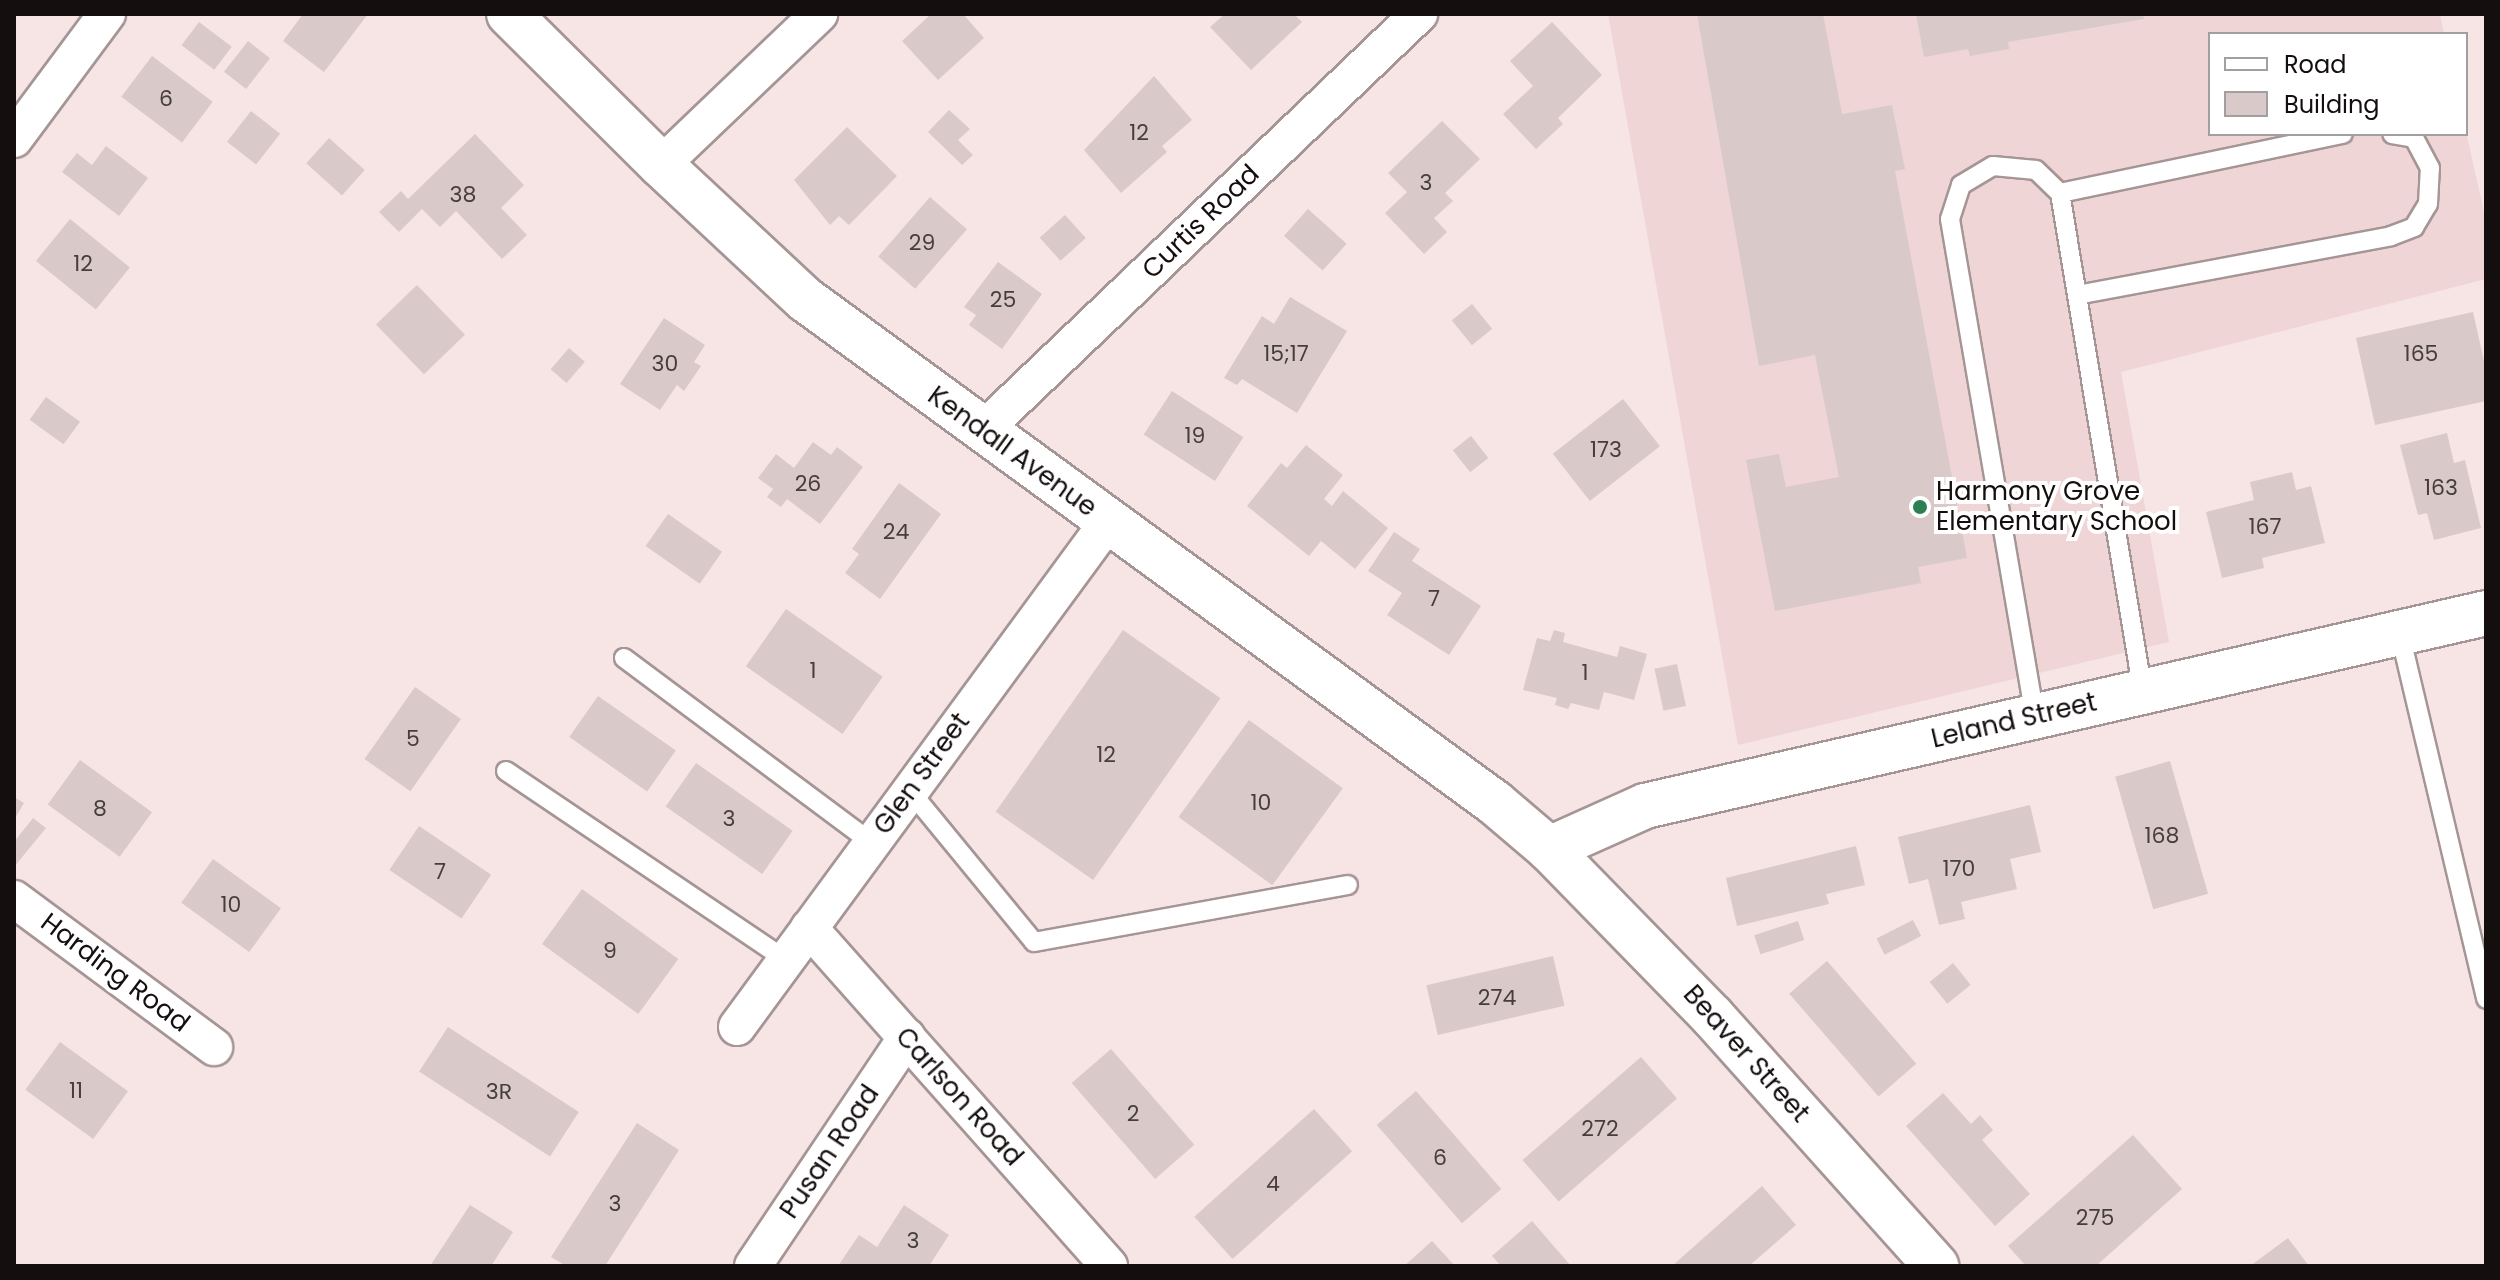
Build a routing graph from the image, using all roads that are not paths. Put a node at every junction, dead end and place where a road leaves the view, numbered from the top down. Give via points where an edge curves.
1 (107, 14) edge
2 (509, 14) edge
3 (819, 14) edge
4 (1419, 14) edge
5 (2333, 136) edge
6 (2403, 136) edge
7 (14, 139) edge
8 (661, 165) junction
9 (2060, 193) junction
10 (2077, 295) junction
11 (983, 430) junction
12 (1108, 522) junction
13 (2486, 613) edge
14 (2400, 634) junction
15 (624, 658) dead end
16 (2143, 693) junction
17 (2035, 717) junction
18 (506, 771) dead end
19 (910, 791) junction
20 (872, 843) junction
21 (1549, 849) junction
22 (1348, 885) dead end
23 (14, 899) edge
24 (809, 928) junction
25 (786, 960) junction
26 (2486, 999) edge
27 (737, 1027) dead end
28 (907, 1037) junction
29 (214, 1047) dead end
30 (753, 1266) edge
31 (1109, 1266) edge
32 (1936, 1266) edge

1 - 7 street
2 - 8 main road, Kendall Avenue
3 - 8 street
4 - 11 street, Curtis Road
5 - 9 lane
6 - 10 lane via 2414,138 2430,168 2428,204 2414,227 2391,236
8 - 11 main road, Kendall Avenue via 806,300
9 - 10 lane
9 - 17 lane via 2036,170 1993,166 1961,185 1950,219
10 - 16 lane
11 - 12 main road, Kendall Avenue
12 - 19 street, Glen Street
12 - 21 main road, Kendall Avenue via 1495,803
13 - 14 main road, Leland Street
14 - 16 main road, Leland Street
14 - 26 lane
15 - 20 lane
16 - 17 main road, Leland Street
17 - 21 main road, Leland Street via 1645,806
18 - 25 lane
19 - 20 street, Glen Street
19 - 22 lane via 1034,942
20 - 24 street, Glen Street
21 - 32 main road, Beaver Street via 1702,1005
23 - 29 street, Harding Road
24 - 25 street, Glen Street
24 - 28 street, Carlson Road
25 - 27 street, Glen Street
28 - 30 street, Pusan Road
28 - 31 street, Carlson Road

